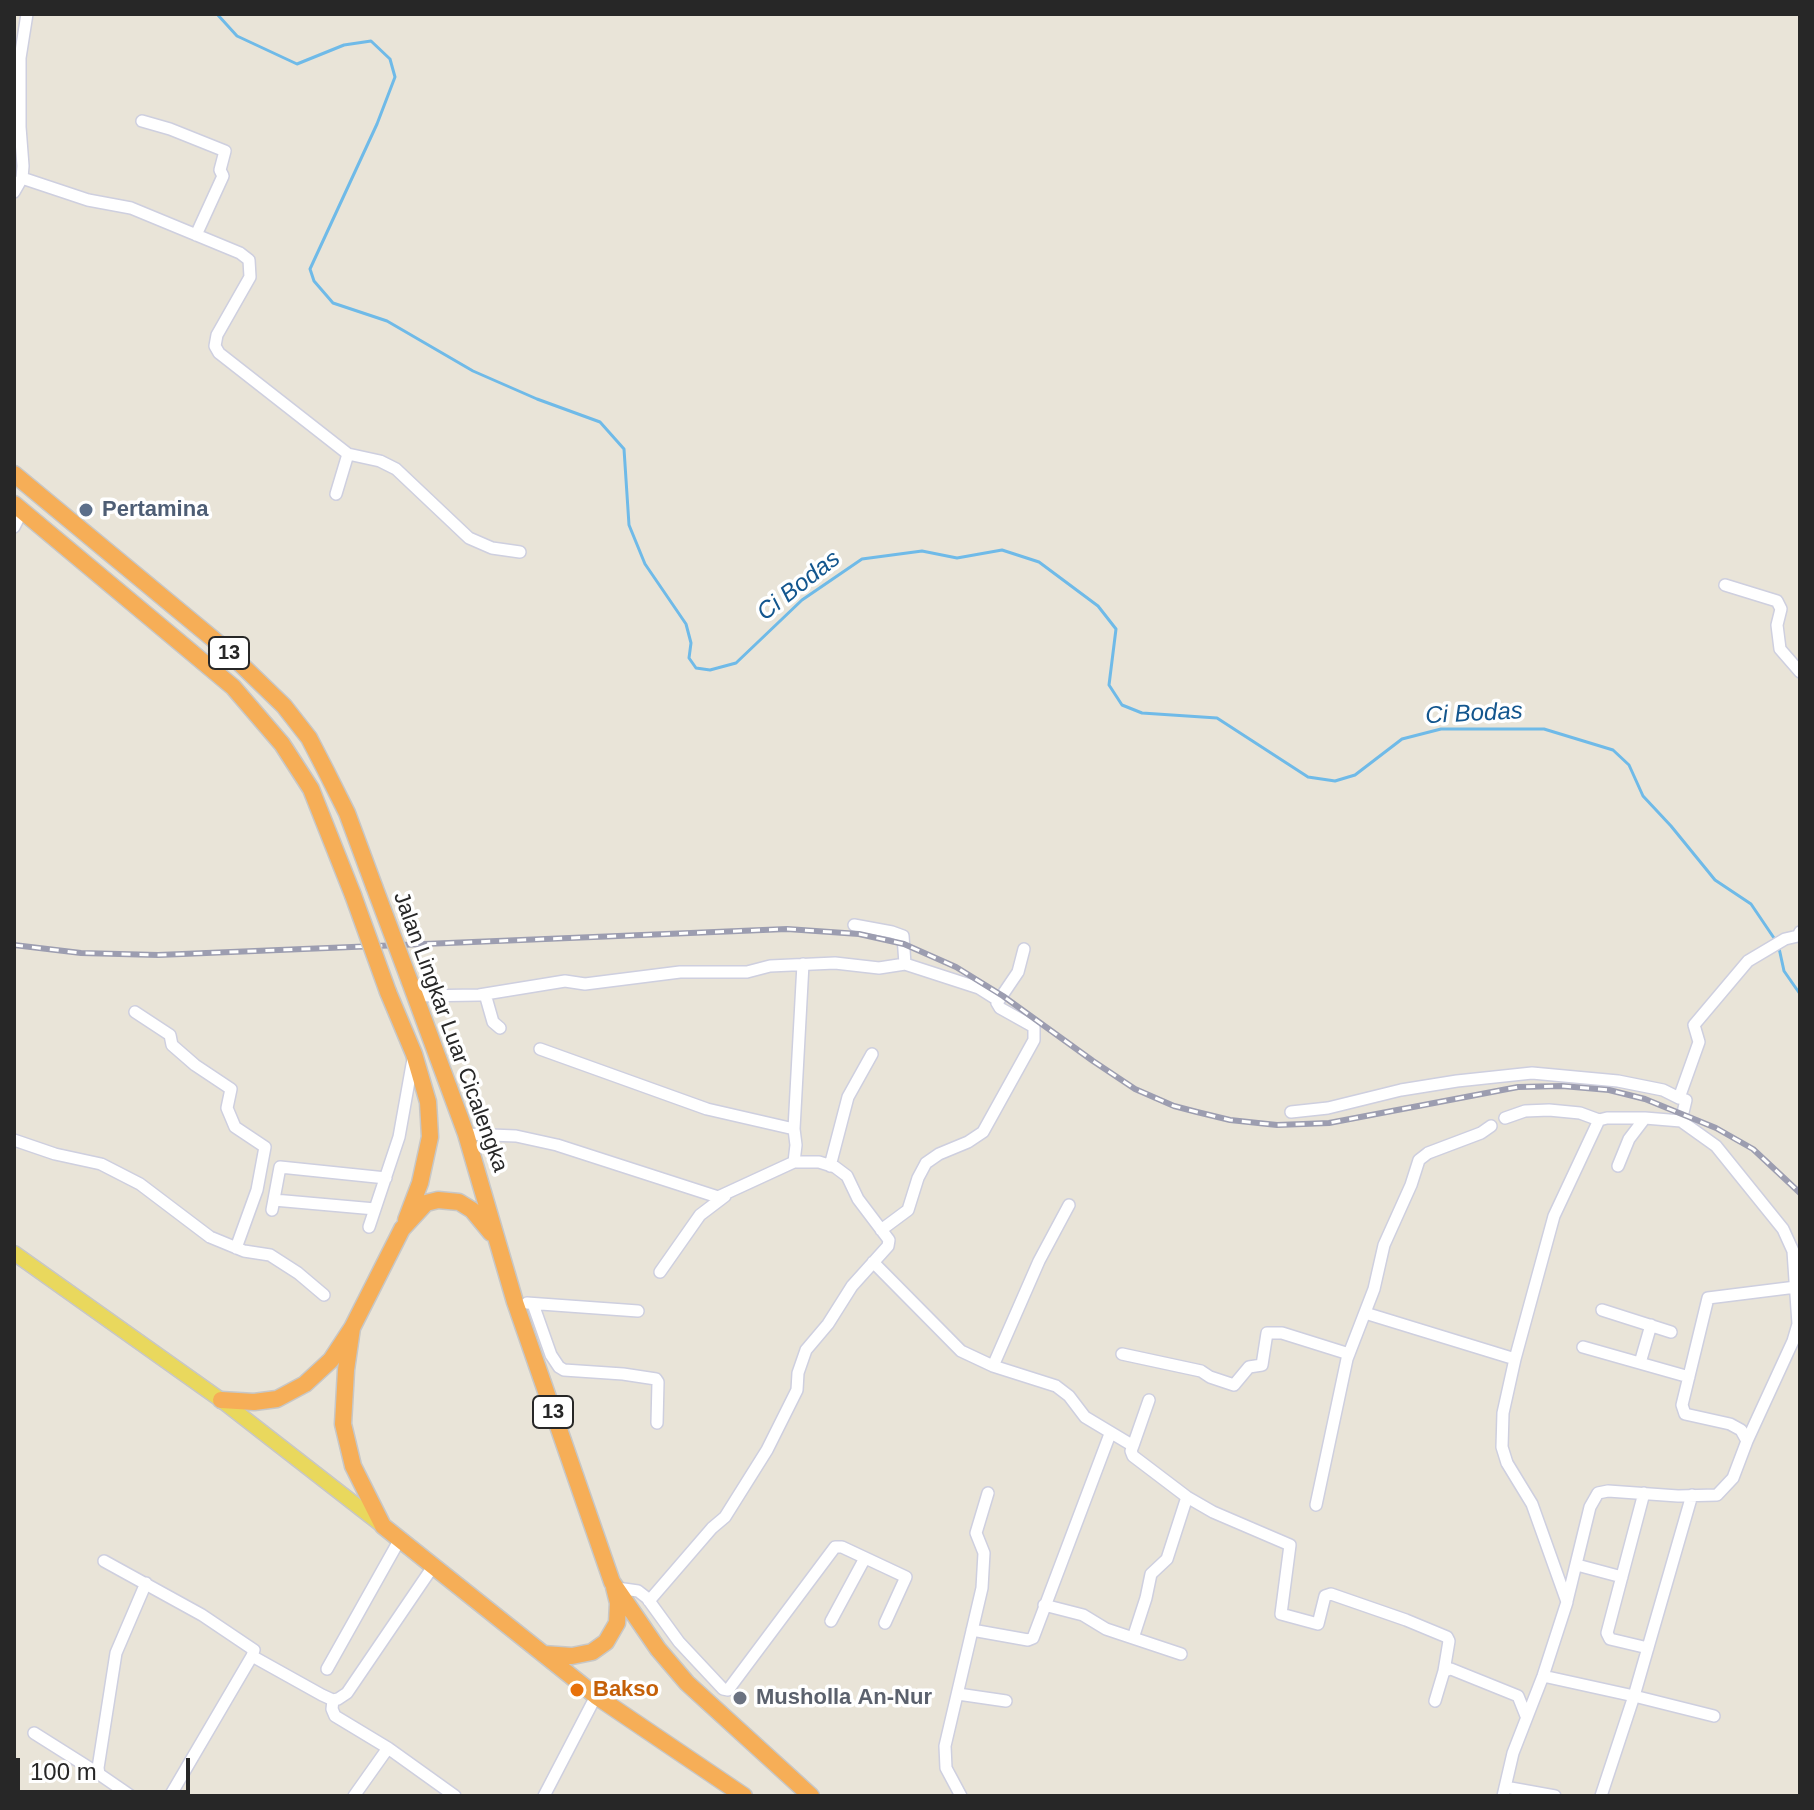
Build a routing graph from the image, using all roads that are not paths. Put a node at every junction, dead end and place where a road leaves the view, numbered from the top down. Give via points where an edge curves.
1 (27, 14) edge
2 (142, 121) dead end
3 (22, 178) junction
4 (14, 192) edge
5 (196, 235) junction
6 (348, 454) junction
7 (14, 474) edge
8 (336, 494) dead end
9 (18, 508) edge
10 (14, 527) edge
11 (520, 552) dead end
12 (1725, 585) dead end
13 (1800, 672) edge
14 (854, 925) dead end
15 (1799, 935) edge
16 (1024, 949) dead end
17 (803, 964) junction
18 (905, 964) junction
19 (412, 989) junction
20 (485, 994) junction
21 (998, 1000) junction
22 (135, 1012) dead end
23 (500, 1028) dead end
24 (540, 1049) dead end
25 (414, 1054) junction
26 (872, 1054) dead end
27 (1679, 1098) junction
28 (1291, 1112) dead end
29 (1505, 1118) dead end
30 (1645, 1118) junction
31 (1599, 1120) junction
32 (1681, 1121) junction
33 (1491, 1126) dead end
34 (794, 1129) junction
35 (466, 1134) junction
36 (14, 1140) edge
37 (794, 1162) junction
38 (830, 1166) junction
39 (1618, 1166) dead end
40 (386, 1178) junction
41 (726, 1196) junction
42 (1069, 1205) dead end
43 (375, 1209) junction
44 (369, 1227) dead end
45 (402, 1229) junction
46 (881, 1230) junction
47 (497, 1241) junction
48 (236, 1248) junction
49 (14, 1253) edge
50 (873, 1262) junction
51 (660, 1272) dead end
52 (1796, 1287) junction
53 (324, 1295) dead end
54 (515, 1302) junction
55 (533, 1304) junction
56 (1602, 1310) dead end
57 (638, 1311) dead end
58 (1365, 1313) junction
59 (1651, 1325) junction
60 (352, 1328) junction
61 (1671, 1332) dead end
62 (1583, 1347) dead end
63 (1122, 1354) dead end
64 (1349, 1354) junction
65 (1515, 1359) junction
66 (1640, 1363) junction
67 (993, 1366) junction
68 (1689, 1377) junction
69 (221, 1400) junction
70 (1149, 1400) dead end
71 (657, 1423) dead end
72 (1110, 1434) junction
73 (1747, 1441) junction
74 (1134, 1443) junction
75 (988, 1493) dead end
76 (1644, 1493) junction
77 (1692, 1495) junction
78 (1187, 1497) junction
79 (1316, 1505) dead end
80 (383, 1526) junction
81 (400, 1539) junction
82 (865, 1558) junction
83 (104, 1561) dead end
84 (434, 1565) junction
85 (1577, 1565) junction
86 (1622, 1577) junction
87 (146, 1583) junction
88 (614, 1585) junction
89 (649, 1601) junction
90 (1567, 1602) junction
91 (1044, 1605) junction
92 (831, 1621) dead end
93 (885, 1623) dead end
94 (972, 1630) junction
95 (1133, 1638) junction
96 (1648, 1648) junction
97 (543, 1654) junction
98 (1181, 1654) dead end
99 (252, 1656) junction
100 (327, 1669) dead end
101 (1444, 1671) junction
102 (1543, 1676) junction
103 (958, 1694) junction
104 (596, 1696) junction
105 (1634, 1696) junction
106 (333, 1700) junction
107 (1006, 1701) dead end
108 (1435, 1701) dead end
109 (1526, 1716) junction
110 (1714, 1716) dead end
111 (34, 1733) dead end
112 (388, 1748) junction
113 (99, 1774) junction
114 (1504, 1791) edge
115 (131, 1796) edge
116 (170, 1796) edge
117 (354, 1796) edge
118 (455, 1796) edge
119 (544, 1796) edge
120 (744, 1796) edge
121 (811, 1796) edge
122 (961, 1796) edge
123 (1555, 1796) edge
124 (1601, 1796) edge

1 - 3 street via 20,58
2 - 5 street via 225,151 223,176
3 - 4 street
3 - 5 street via 131,208
5 - 6 street via 240,253 251,265 250,277 217,335 219,353
6 - 8 street
6 - 11 street via 396,469 479,544
7 - 19 highway, Jalan Lingkar Luar Cicalengka / 13, bridge via 224,648 309,738 347,813
9 - 10 street
9 - 25 highway, Jalan Lingkar Luar Cicalengka / 13, bridge via 233,687 273,732 311,789
12 - 13 street via 1777,601 1780,649
14 - 18 street via 903,936
15 - 27 street via 1748,961 1694,1025 1699,1042
16 - 21 street via 1018,972
17 - 18 street
17 - 20 street via 585,984 565,981
17 - 34 street
18 - 21 street via 979,988
19 - 20 street
19 - 35 highway, Jalan Lingkar Luar Cicalengka / 13
20 - 23 street
21 - 46 street via 1000,1008 1034,1027 1034,1040 983,1132 926,1163 908,1210
22 - 48 street via 231,1089 227,1108 235,1127 265,1147 257,1190
24 - 34 street via 707,1109
25 - 40 street
25 - 45 highway, Jalan Lingkar Luar Cicalengka / 13 via 428,1102 430,1137
26 - 38 street via 848,1097
27 - 28 street via 1618,1081 1532,1073 1401,1090
27 - 32 street via 1686,1100
29 - 31 street via 1549,1110
30 - 31 street
30 - 32 street
30 - 39 street
31 - 65 street via 1554,1216
32 - 52 street via 1716,1146 1783,1229 1793,1251
33 - 58 street via 1419,1160 1384,1245
34 - 37 street
35 - 41 street via 516,1136 557,1145 712,1196
35 - 47 highway, Jalan Lingkar Luar Cicalengka / 13
36 - 48 street via 101,1164 140,1184 210,1237
37 - 38 street
37 - 41 street
38 - 46 street via 847,1176
40 - 43 street
40 - 43 street via 280,1167 273,1205
41 - 51 street via 700,1215
42 - 67 street
43 - 44 street
45 - 47 highway via 426,1203 459,1202
45 - 60 highway, 13
46 - 50 street via 889,1243
47 - 54 highway, Jalan Lingkar Luar Cicalengka / 13
48 - 53 street via 270,1255
49 - 69 main road
50 - 67 street via 950,1342
50 - 89 street via 806,1350 797,1390 725,1517
52 - 68 street via 1708,1298
52 - 73 street via 1798,1324 1793,1341
54 - 55 street
54 - 88 highway, Jalan Lingkar Luar Cicalengka / 13
55 - 57 street
55 - 71 street via 559,1367 656,1379
56 - 59 street
58 - 64 street
58 - 65 street
59 - 61 street
59 - 66 street
60 - 69 highway via 331,1360 294,1392 254,1402
60 - 80 highway, 13 via 343,1424 353,1466
62 - 66 street
63 - 64 street via 1201,1371 1234,1385 1249,1367 1262,1365 1267,1333
64 - 79 street
65 - 90 street via 1502,1447 1532,1504
66 - 68 street
67 - 72 street via 1056,1386
68 - 73 street via 1685,1414 1730,1424
69 - 80 main road
70 - 74 street
72 - 74 street
72 - 91 street
73 - 77 street via 1721,1494
74 - 78 street via 1133,1456
75 - 94 street via 976,1533 985,1569
76 - 77 street
76 - 85 street via 1608,1491 1594,1497
76 - 86 street
77 - 96 street
78 - 95 street via 1167,1559 1151,1574
78 - 101 street via 1290,1545 1281,1614 1318,1624 1325,1596 1331,1594 1415,1623 1447,1637
80 - 81 highway, 13
81 - 84 highway, 13
81 - 100 street
82 - 89 street via 842,1547 832,1550 728,1690 679,1642
82 - 92 street
82 - 93 street via 906,1577
83 - 87 street
84 - 97 highway, 13
84 - 106 street via 347,1693
85 - 86 street
85 - 90 street
86 - 96 street via 1608,1638
87 - 99 street via 241,1641 254,1650
87 - 113 street via 116,1653
88 - 89 street via 638,1591
88 - 97 highway via 617,1623 606,1642 572,1656
88 - 121 highway, Jalan Lingkar Luar Cicalengka / 13 via 687,1683
90 - 102 street
91 - 94 street via 1028,1640
91 - 95 street via 1083,1615
94 - 103 street
95 - 98 street
96 - 105 street
97 - 104 highway, 13
99 - 106 street
99 - 116 street
101 - 108 street
101 - 109 street via 1451,1669 1518,1696
102 - 105 street
102 - 109 street
103 - 107 street
103 - 122 street via 944,1758
104 - 119 street
104 - 120 highway, 13
105 - 110 street
105 - 124 street
106 - 112 street via 335,1716
109 - 114 street
111 - 113 street
112 - 117 street
112 - 118 street
113 - 115 street
114 - 123 street

